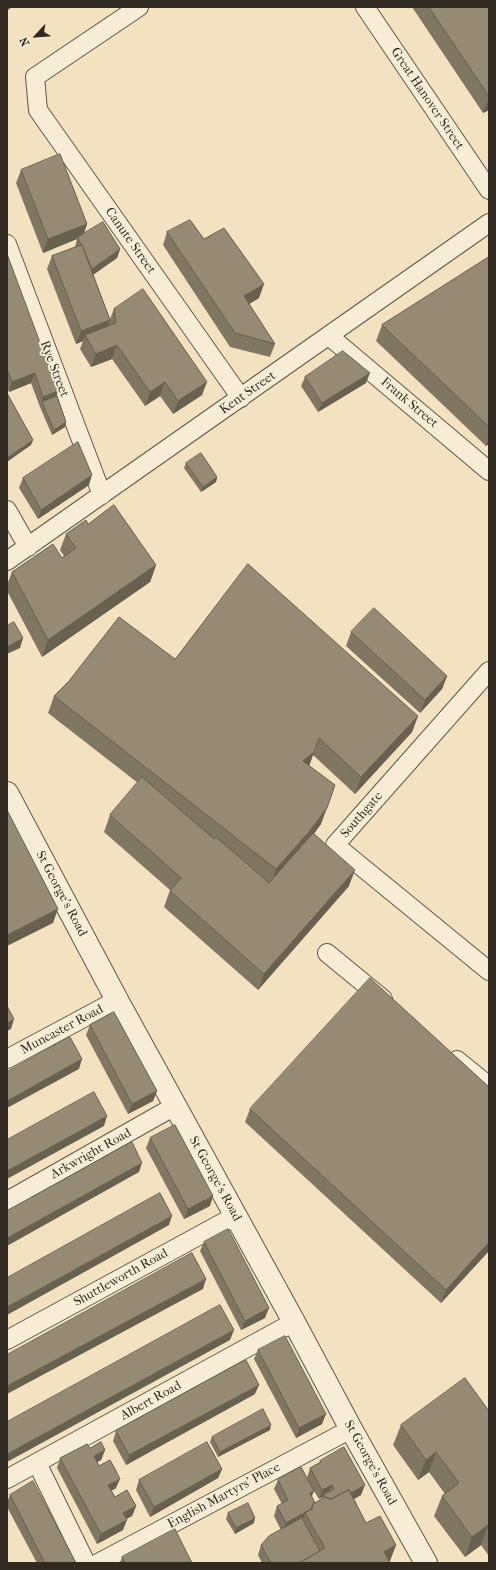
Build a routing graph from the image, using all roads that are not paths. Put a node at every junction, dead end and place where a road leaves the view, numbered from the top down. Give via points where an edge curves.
1 (139, 7) edge
2 (365, 7) edge
3 (489, 190) edge
4 (489, 223) edge
5 (7, 244) edge
6 (329, 336) junction
7 (241, 398) junction
8 (489, 471) edge
9 (102, 495) junction
10 (7, 510) edge
11 (28, 547) junction
12 (7, 561) edge
13 (489, 671) edge
14 (7, 793) edge
15 (327, 953) dead end
16 (489, 971) edge
17 (117, 1000) junction
18 (393, 1007) edge
19 (447, 1051) edge
20 (7, 1059) edge
21 (489, 1086) edge
22 (175, 1106) junction
23 (7, 1201) edge
24 (234, 1216) junction
25 (294, 1322) junction
26 (7, 1340) edge
27 (351, 1429) junction
28 (36, 1463) junction
29 (7, 1479) edge
30 (86, 1563) edge
31 (98, 1563) edge
32 (426, 1563) edge

1 - 7 street, Canute Street via 35,77 38,110
2 - 3 street, Great Hanover Street
4 - 6 street, Kent Street
5 - 9 street, Rye Street
6 - 7 street, Kent Street
6 - 8 street, Frank Street
7 - 9 street, Kent Street
9 - 11 street, Kent Street
10 - 11 street
11 - 12 street, Kent Street
13 - 16 street, Southgate via 335,845
14 - 17 street, St George's Road
15 - 18 street
17 - 20 street, Muncaster Road
17 - 22 street, St George's Road
19 - 21 street
22 - 23 street, Arkwright Road
22 - 24 street, St George's Road
24 - 25 street, St George's Road
24 - 26 street, Shuttleworth Road
25 - 27 street, St George's Road
25 - 28 street, Albert Road
27 - 31 street, English Martyrs' Place
27 - 32 street, St George's Road
28 - 29 street, Albert Road
28 - 30 street

